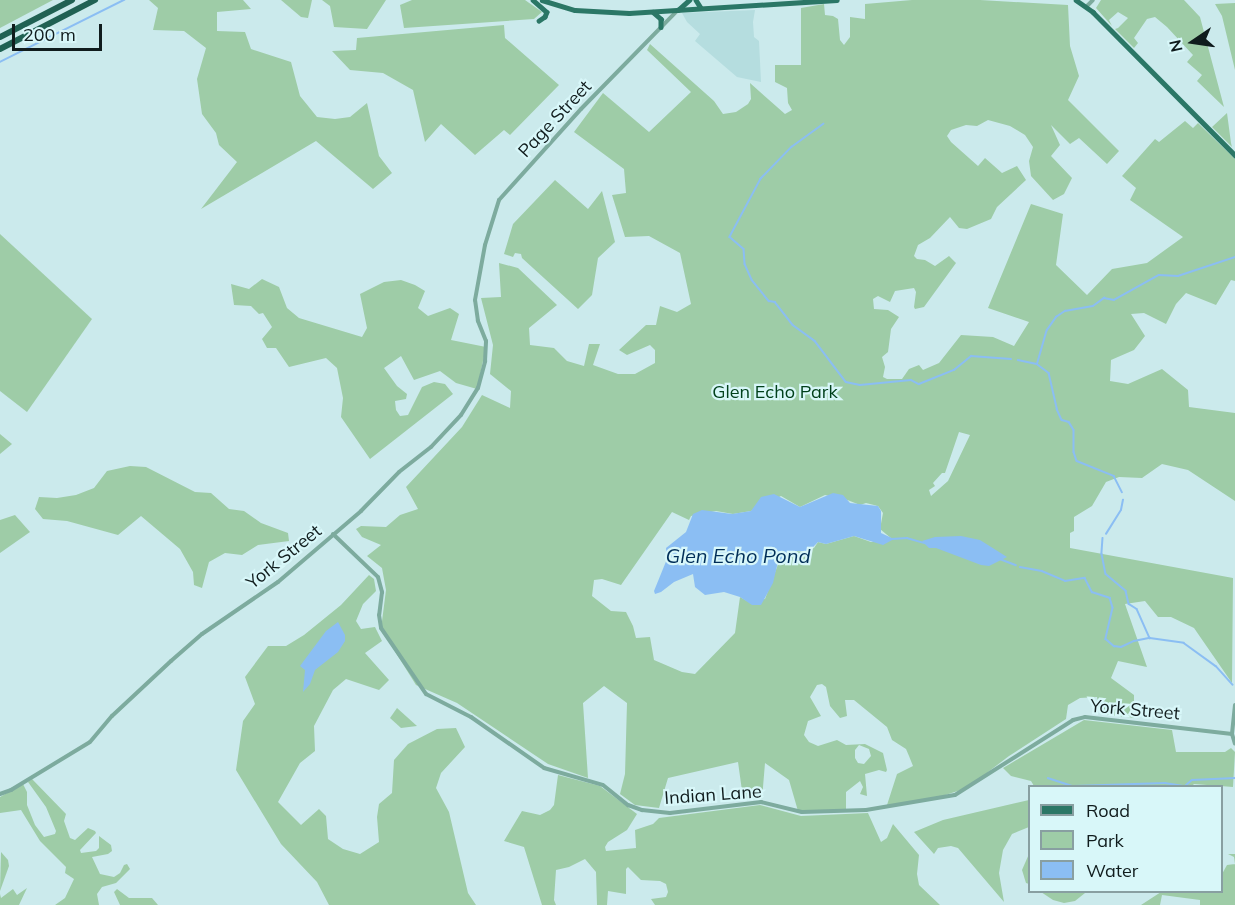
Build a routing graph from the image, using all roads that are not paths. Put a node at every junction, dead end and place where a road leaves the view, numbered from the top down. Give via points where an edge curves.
1 (72, 0) edge
2 (95, 0) edge
3 (535, 0) edge
4 (542, 0) edge
5 (689, 0) edge
6 (696, 0) edge
7 (837, 0) edge
8 (1076, 0) edge
9 (1093, 0) edge
10 (1087, 6) junction
11 (704, 9) junction
12 (678, 10) junction
13 (653, 12) junction
14 (539, 21) dead end
15 (661, 27) junction
16 (0, 37) edge
17 (0, 49) edge
18 (1235, 155) edge
19 (478, 278) joint
20 (333, 534) junction
21 (1235, 705) edge
22 (1232, 734) junction
23 (1235, 744) edge
24 (1032, 746) joint
25 (0, 794) edge

1 - 16 highway
2 - 17 highway
3 - 4 main road
3 - 14 main road via 547,12
4 - 13 main road via 575,9
5 - 12 main road, Page Street
6 - 11 main road
7 - 11 main road
8 - 10 main road
9 - 10 street
10 - 18 main road
11 - 12 main road
12 - 13 main road
12 - 15 street, Page Street
13 - 15 main road via 661,19
15 - 19 street, Page Street via 502,195 493,215
19 - 20 street, York Street via 476,309 486,354 481,381 471,400 431,447
20 - 24 street, Indian Lane via 380,580 381,628 426,694 471,717 544,768 603,785 637,809 670,813 763,802 802,812 876,809 957,794
20 - 25 street, York Street via 278,582 202,634 112,716 90,742
21 - 22 street
22 - 23 street
22 - 24 street, York Street via 1091,717 1073,720

